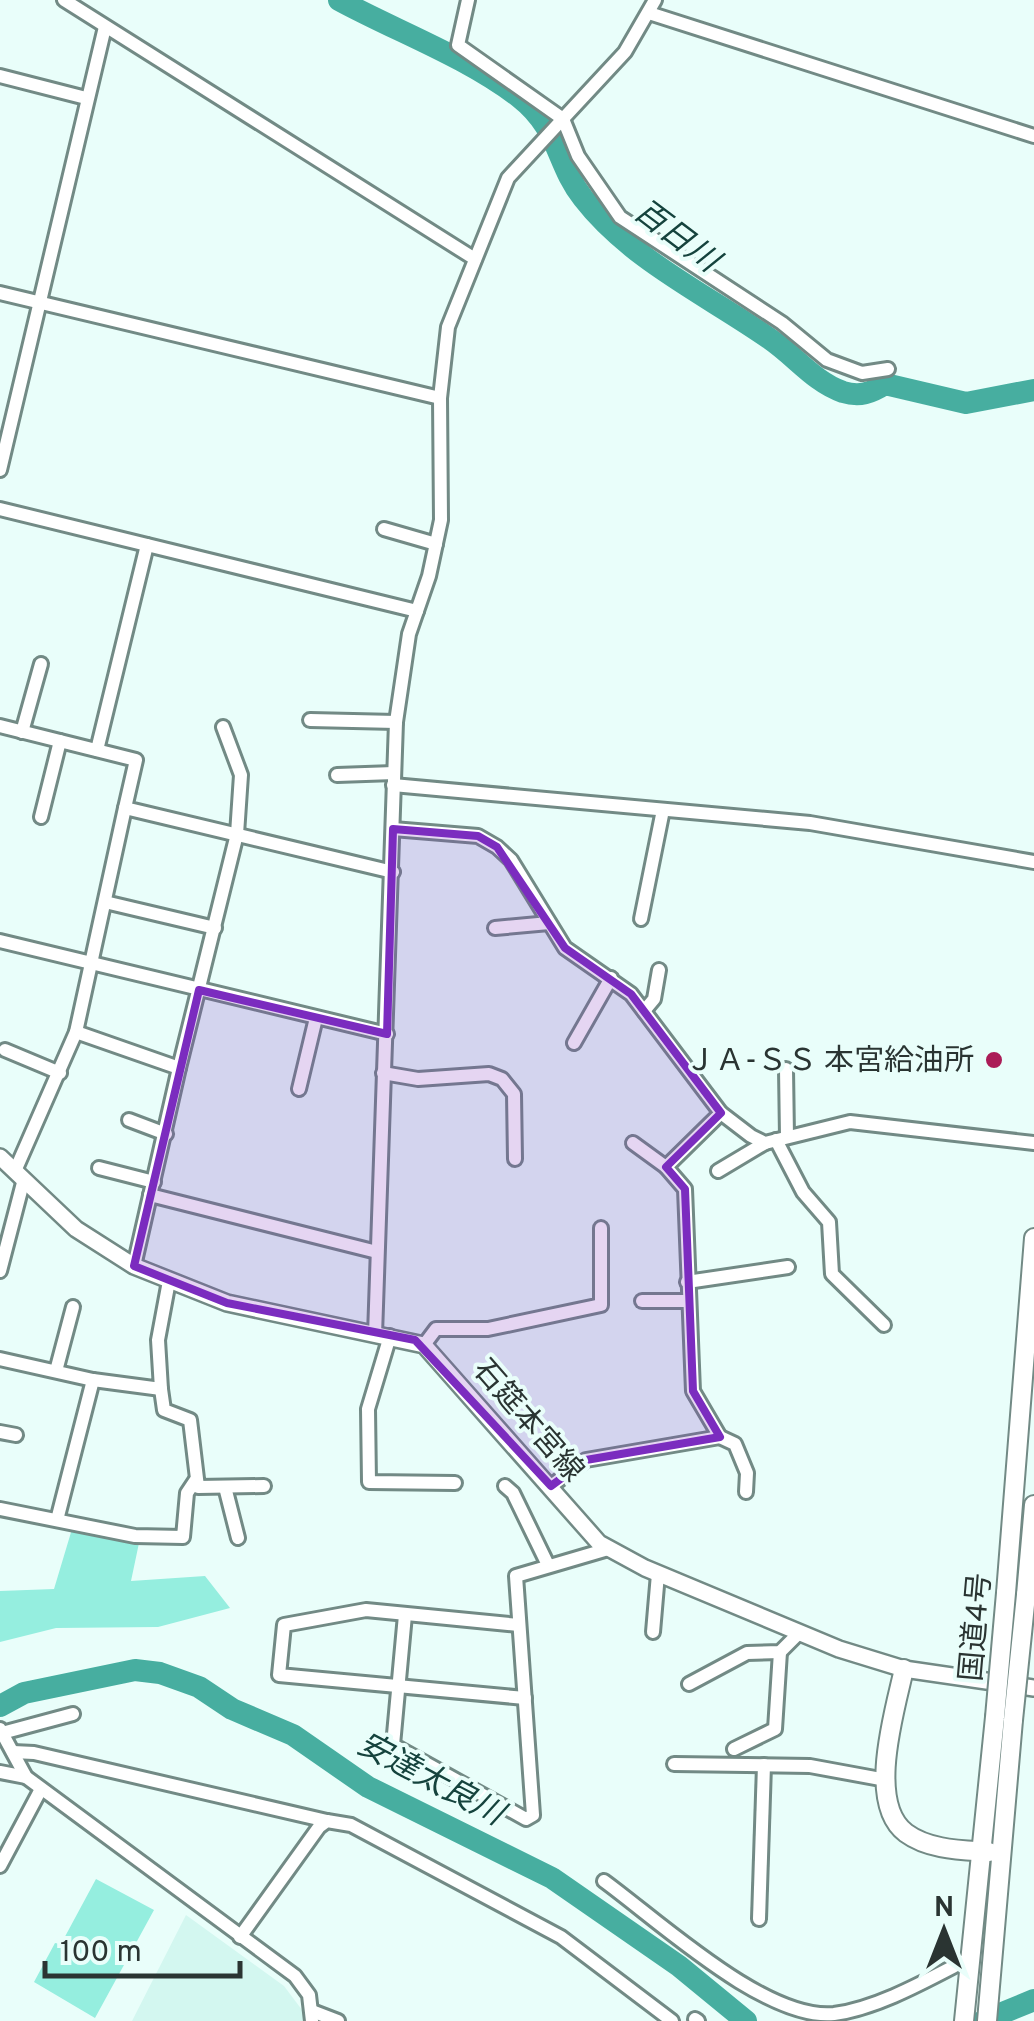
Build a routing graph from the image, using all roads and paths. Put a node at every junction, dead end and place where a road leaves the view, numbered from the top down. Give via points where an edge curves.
1 (64, 0) edge
2 (468, 0) edge
3 (652, 7) edge
4 (104, 27) junction
5 (0, 76) edge
6 (86, 98) junction
7 (561, 121) junction
8 (1034, 136) edge
9 (475, 259) junction
10 (0, 293) edge
11 (38, 302) junction
12 (888, 369) dead end
13 (440, 398) junction
14 (0, 470) edge
15 (0, 508) edge
16 (384, 529) dead end
17 (436, 544) junction
18 (147, 545) junction
19 (417, 610) junction
20 (40, 664) dead end
21 (310, 720) dead end
22 (396, 722) junction
23 (0, 726) edge
24 (223, 727) dead end
25 (22, 732) junction
26 (60, 741) junction
27 (97, 750) junction
28 (337, 775) dead end
29 (393, 779) junction
30 (125, 808) junction
31 (664, 810) junction
32 (41, 816) dead end
33 (393, 829) junction
34 (237, 834) junction
35 (1034, 862) edge
36 (393, 872) junction
37 (104, 902) junction
38 (641, 919) dead end
39 (548, 923) junction
40 (216, 928) junction
41 (495, 928) dead end
42 (0, 942) edge
43 (91, 964) junction
44 (659, 970) dead end
45 (611, 978) junction
46 (199, 990) junction
47 (644, 1011) junction
48 (316, 1018) junction
49 (76, 1032) junction
50 (387, 1034) junction
51 (574, 1043) dead end
52 (4, 1050) dead end
53 (178, 1068) junction
54 (786, 1069) dead end
55 (60, 1073) junction
56 (383, 1073) junction
57 (299, 1088) dead end
58 (720, 1113) junction
59 (129, 1120) dead end
60 (166, 1134) junction
61 (776, 1140) junction
62 (633, 1143) dead end
63 (1034, 1144) edge
64 (0, 1158) edge
65 (515, 1160) dead end
66 (666, 1167) junction
67 (100, 1168) dead end
68 (718, 1172) dead end
69 (20, 1175) junction
70 (152, 1188) junction
71 (7, 1217) edge
72 (600, 1228) dead end
73 (1034, 1238) edge
74 (377, 1252) junction
75 (134, 1266) junction
76 (788, 1267) dead end
77 (0, 1270) edge
78 (169, 1280) junction
79 (687, 1282) junction
80 (642, 1301) dead end
81 (687, 1302) junction
82 (73, 1307) dead end
83 (884, 1326) dead end
84 (383, 1336) junction
85 (424, 1344) junction
86 (0, 1359) edge
87 (56, 1371) junction
88 (92, 1380) junction
89 (161, 1389) junction
90 (0, 1432) edge
91 (16, 1435) dead end
92 (720, 1437) junction
93 (195, 1480) junction
94 (455, 1482) dead end
95 (264, 1486) dead end
96 (504, 1486) dead end
97 (552, 1486) junction
98 (225, 1487) junction
99 (746, 1492) dead end
100 (1034, 1505) edge
101 (0, 1509) edge
102 (57, 1520) junction
103 (238, 1538) dead end
104 (608, 1549) junction
105 (548, 1565) junction
106 (658, 1574) junction
107 (404, 1615) junction
108 (520, 1624) junction
109 (653, 1632) dead end
110 (797, 1635) junction
111 (780, 1652) junction
112 (904, 1668) junction
113 (689, 1684) dead end
114 (399, 1686) junction
115 (1034, 1688) edge
116 (525, 1698) junction
117 (73, 1714) dead end
118 (1004, 1719) junction
119 (1, 1731) edge
120 (734, 1749) dead end
121 (13, 1752) junction
122 (674, 1764) dead end
123 (764, 1764) junction
124 (0, 1772) edge
125 (26, 1776) junction
126 (886, 1780) junction
127 (40, 1789) junction
128 (326, 1821) junction
129 (991, 1852) junction
130 (0, 1866) edge
131 (604, 1880) dead end
132 (760, 1919) dead end
133 (240, 1937) junction
134 (969, 1963) junction
135 (312, 2016) edge
136 (338, 2021) edge
137 (672, 2021) edge
138 (964, 2021) edge
139 (987, 2021) edge

1 - 4 street
2 - 7 street via 458,45
3 - 7 street via 625,52
3 - 8 street
4 - 6 street
4 - 9 street
5 - 6 street
6 - 11 street
7 - 9 street via 497,195
7 - 12 street via 620,217 827,360 862,373
9 - 13 street via 448,327
10 - 11 street
11 - 13 street
11 - 14 street
13 - 17 street via 444,493
15 - 18 street
16 - 17 street
17 - 19 street
18 - 19 street
18 - 27 street
19 - 22 street
20 - 25 street
21 - 22 street
22 - 29 street
23 - 25 street
24 - 34 street via 241,775
25 - 26 street
26 - 27 street
26 - 32 street
27 - 30 street via 136,760
28 - 29 street
29 - 31 street
29 - 33 street
30 - 34 street
30 - 37 street
31 - 35 street via 810,823
31 - 38 street
33 - 36 street
33 - 39 street via 478,836 497,847
34 - 36 street
34 - 40 street
36 - 50 street
37 - 40 street
37 - 43 street
39 - 41 street
39 - 45 street via 565,948
40 - 46 street
42 - 43 street
43 - 46 street
43 - 49 street
44 - 47 street via 654,1000
45 - 47 street
45 - 51 street
46 - 48 street
46 - 53 street
47 - 58 street
48 - 50 street
48 - 57 street
49 - 53 street
49 - 55 street
50 - 56 street
52 - 55 street
53 - 60 street
54 - 61 street
55 - 69 street
56 - 65 street via 502,1079 514,1094
56 - 74 street
58 - 61 street
58 - 66 street
59 - 60 street
60 - 70 street
61 - 63 street via 850,1122
61 - 68 street
61 - 83 street via 803,1192 829,1222 832,1274
62 - 66 street
64 - 69 main road
66 - 79 street via 684,1189
67 - 70 street
69 - 71 street
69 - 75 main road via 76,1228
70 - 74 street
70 - 75 street
71 - 77 street
72 - 85 street via 601,1305 488,1328 436,1329
73 - 118 highway, 国道4号, bridge via 1006,1593
74 - 84 street
75 - 78 main road
76 - 79 street
78 - 84 main road via 227,1302
78 - 89 street via 158,1340
79 - 81 street
80 - 81 street
81 - 92 street via 694,1390
82 - 87 street
84 - 85 main road
84 - 94 street via 368,1409 368,1482
85 - 97 main road, 石筵本宮線
86 - 87 street
87 - 88 street
88 - 89 street
88 - 102 street
89 - 93 street via 164,1410 190,1420
90 - 91 street
92 - 97 street via 586,1460
92 - 99 street via 735,1444 747,1473
93 - 98 street via 198,1487
93 - 102 street via 187,1493 183,1537 135,1536
95 - 98 street
96 - 105 street
97 - 104 main road, 石筵本宮線
98 - 103 street
100 - 118 highway, 国道4号, bridge
101 - 102 street
104 - 105 street
104 - 106 main road, 石筵本宮線
105 - 108 street via 516,1576
106 - 109 street
106 - 110 main road, 石筵本宮線
107 - 108 street
107 - 114 street
107 - 114 street via 366,1610 284,1625 278,1675
108 - 116 street
110 - 111 street
110 - 112 main road, 石筵本宮線
111 - 113 street via 748,1654
111 - 120 street via 775,1728
112 - 115 main road, 石筵本宮線
112 - 126 highway
114 - 116 street
114 - 116 street via 393,1745 526,1819 533,1815
117 - 119 street
118 - 129 highway, 国道4号
119 - 121 street
121 - 125 street
121 - 128 street
122 - 123 street
123 - 126 street
123 - 132 street
124 - 125 street
125 - 127 street
126 - 129 highway via 890,1813 906,1833 936,1846
127 - 130 street
127 - 133 street
128 - 133 street
128 - 137 street via 363,1828 560,1936
129 - 134 highway, 国道4号
129 - 139 highway, 国道4号
131 - 134 street via 762,1998 802,2013 857,2009
133 - 135 street via 295,1976 310,1995
134 - 138 highway, 国道4号
135 - 136 street

